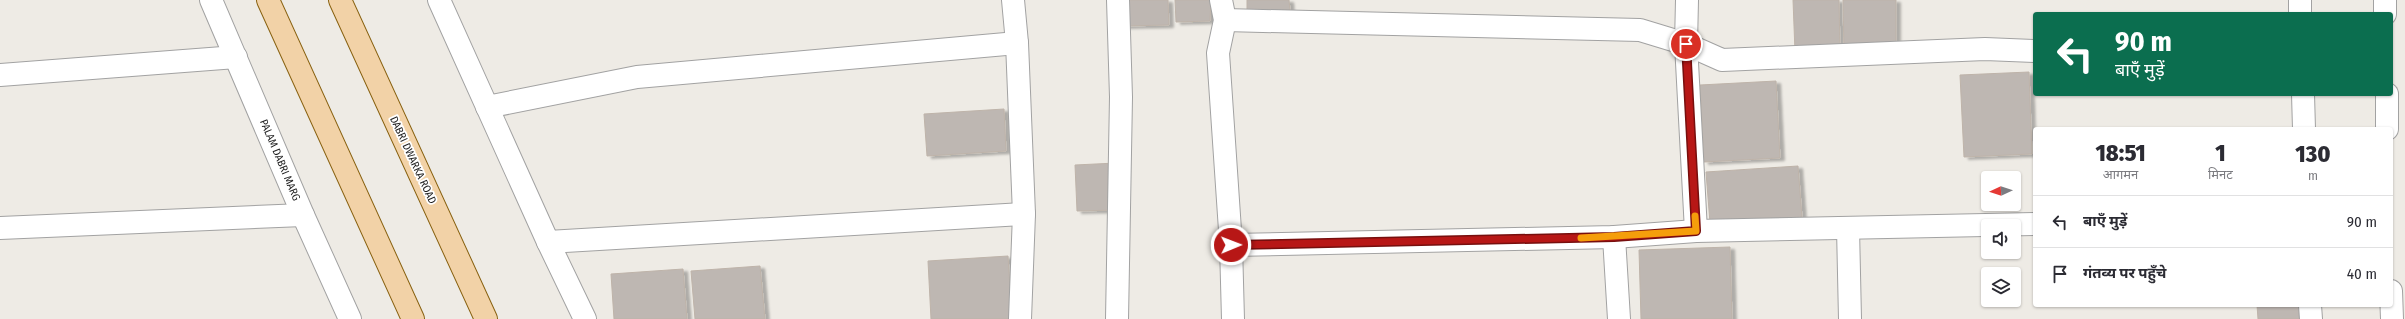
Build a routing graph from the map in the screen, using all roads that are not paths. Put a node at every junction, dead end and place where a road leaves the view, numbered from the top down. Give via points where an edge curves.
1 (211, 0) edge
2 (268, 0) edge
3 (340, 0) edge
4 (439, 0) edge
5 (1013, 0) edge
6 (1118, 0) edge
7 (1687, 0) edge
8 (2300, 0) edge
9 (2385, 0) edge
10 (1223, 10) edge
11 (2300, 12) edge
12 (2385, 12) edge
13 (1017, 43) junction
14 (1686, 44) junction
15 (2033, 51) edge
16 (236, 57) junction
17 (0, 75) edge
18 (2303, 96) edge
19 (2386, 96) edge
20 (486, 106) junction
21 (2304, 127) edge
22 (2387, 127) edge
23 (1024, 214) junction
24 (303, 215) junction
25 (2033, 224) edge
26 (0, 228) edge
27 (1848, 228) junction
28 (1696, 231) junction
29 (1614, 237) junction
30 (548, 242) junction
31 (1231, 245) junction
32 (2310, 307) edge
33 (2392, 307) edge
34 (350, 319) edge
35 (413, 319) edge
36 (486, 319) edge
37 (585, 319) edge
38 (1020, 319) edge
39 (1117, 319) edge
40 (1233, 319) edge
41 (1619, 319) edge
42 (1850, 319) edge
43 (2311, 319) edge
44 (2392, 319) edge

1 - 16 street, PALAM DABRI MARG
2 - 35 main road
3 - 36 main road, DABRI DWARKA ROAD
4 - 20 street
5 - 13 street
6 - 39 street via 1121,97
7 - 14 street
8 - 11 street
9 - 12 street
10 - 14 street via 1640,30
10 - 31 street via 1218,53
13 - 20 street via 637,77
13 - 23 street
14 - 15 street via 1722,60 1985,49
14 - 28 street
16 - 17 street
16 - 24 street, PALAM DABRI MARG
18 - 21 street
19 - 22 street
20 - 30 street
23 - 30 street
23 - 38 street
24 - 26 street
24 - 34 street, PALAM DABRI MARG
25 - 27 street
27 - 28 street
27 - 42 street
28 - 29 street
29 - 31 street
29 - 41 street
30 - 37 street
31 - 40 street
32 - 43 street
33 - 44 street

